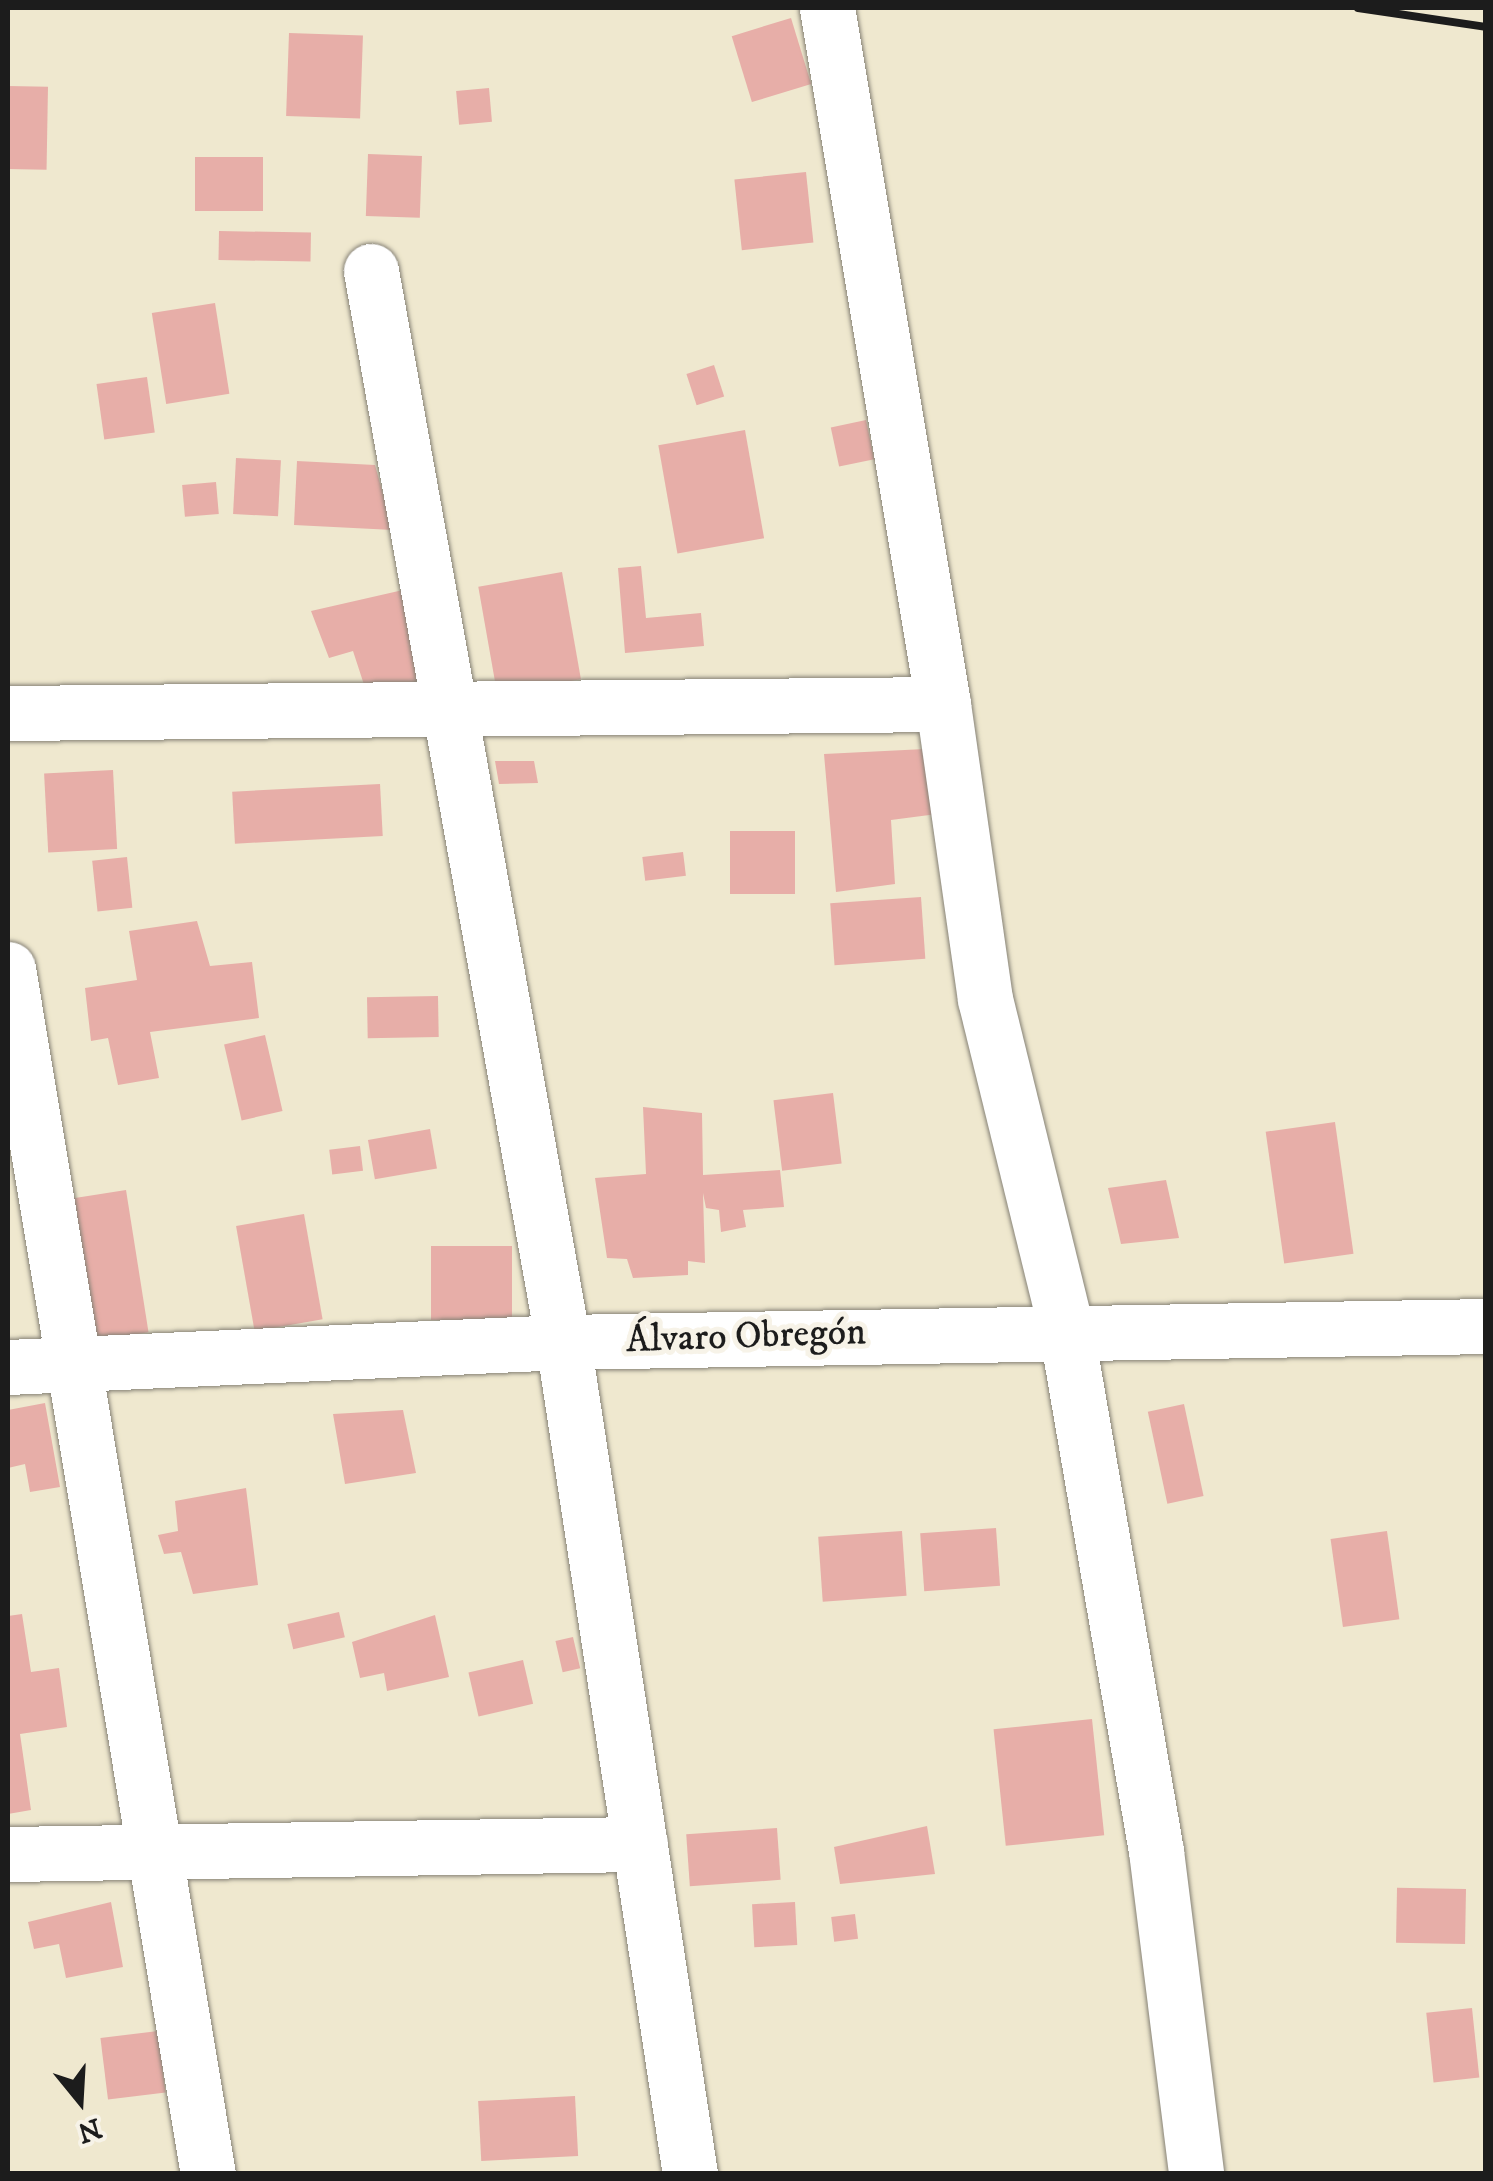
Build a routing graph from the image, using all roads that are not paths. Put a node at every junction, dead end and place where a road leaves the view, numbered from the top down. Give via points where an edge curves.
1 (827, 8) edge
2 (371, 270) dead end
3 (943, 704) junction
4 (8, 713) edge
5 (452, 715) junction
6 (8, 969) edge
7 (1486, 1326) edge
8 (1066, 1328) junction
9 (564, 1342) junction
10 (68, 1366) junction
11 (8, 1367) edge
12 (640, 1844) junction
13 (160, 1849) junction
14 (8, 1854) edge
15 (208, 2174) edge
16 (690, 2174) edge
17 (1196, 2174) edge

1 - 3 street
2 - 5 street
3 - 5 street
3 - 8 street via 985,1000
4 - 5 street
5 - 9 street
6 - 10 street
7 - 8 street, Álvaro Obregón
8 - 9 street, Álvaro Obregón
8 - 17 street via 1156,1851
9 - 10 street, Álvaro Obregón
9 - 12 street
10 - 11 street, Álvaro Obregón
10 - 13 street
12 - 13 street
12 - 16 street
13 - 14 street
13 - 15 street

